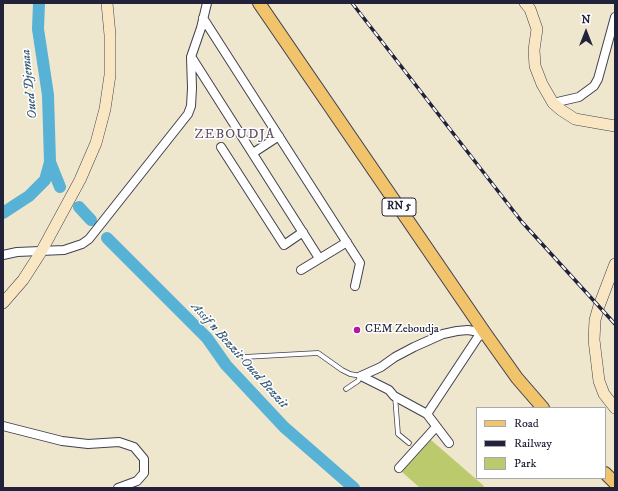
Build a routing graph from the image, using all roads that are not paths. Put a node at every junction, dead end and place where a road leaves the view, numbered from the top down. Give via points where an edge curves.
1 (107, 3) edge
2 (206, 3) edge
3 (259, 3) edge
4 (525, 3) edge
5 (615, 17) edge
6 (203, 18) junction
7 (191, 57) junction
8 (553, 103) junction
9 (615, 126) edge
10 (279, 136) junction
11 (222, 147) dead end
12 (253, 153) junction
13 (303, 232) junction
14 (347, 242) junction
15 (41, 252) junction
16 (3, 255) edge
17 (320, 258) junction
18 (615, 264) edge
19 (301, 270) dead end
20 (355, 286) dead end
21 (3, 303) edge
22 (485, 333) junction
23 (244, 357) dead end
24 (361, 376) junction
25 (346, 389) dead end
26 (394, 396) junction
27 (542, 407) edge
28 (615, 408) edge
29 (427, 414) junction
30 (3, 426) edge
31 (436, 427) junction
32 (409, 443) dead end
33 (450, 443) dead end
34 (399, 468) dead end
35 (606, 474) edge
36 (615, 483) edge
37 (118, 488) edge

1 - 15 main road via 111,55 106,109 80,180
2 - 6 street
3 - 22 main road, RN 5
4 - 8 main road via 530,9 537,29 535,66
5 - 8 street via 594,86 579,96
6 - 7 street
6 - 10 street
7 - 12 street
7 - 15 street via 192,88 188,114 89,239 64,250
8 - 9 main road via 575,119
10 - 12 street
10 - 14 street
11 - 13 street via 284,245
12 - 13 street
13 - 17 street
14 - 17 street
14 - 20 street via 360,263
15 - 16 street
15 - 21 main road via 23,280
17 - 19 street
18 - 28 main road via 595,320 594,340 599,381 604,394
22 - 24 street via 457,331 443,334
22 - 27 main road, RN 5 via 517,378
22 - 29 street via 478,337
23 - 24 lane via 318,353 342,370
24 - 25 lane
24 - 26 street via 389,390
26 - 29 street
26 - 32 lane via 398,434
29 - 31 street
30 - 37 street via 62,441 88,444 119,442 134,447 144,459 144,473 137,481
31 - 33 street
31 - 34 street
35 - 36 main road

